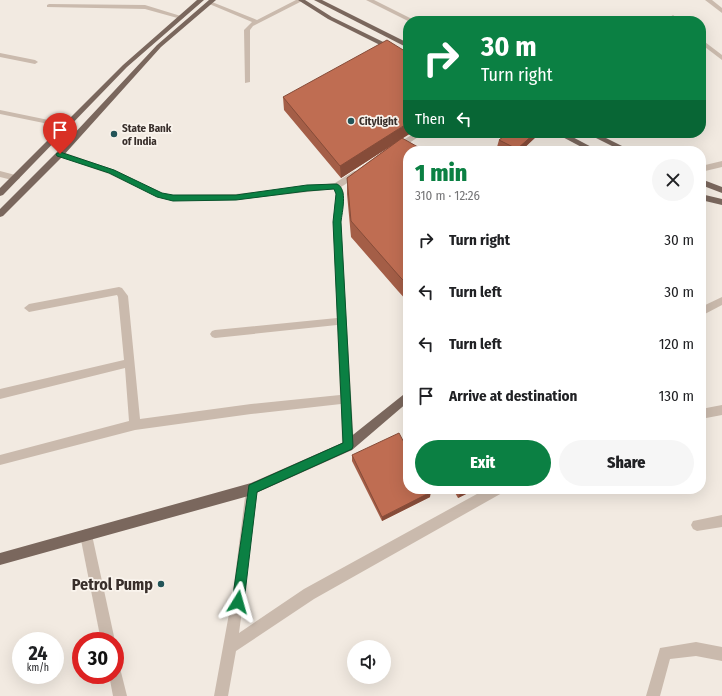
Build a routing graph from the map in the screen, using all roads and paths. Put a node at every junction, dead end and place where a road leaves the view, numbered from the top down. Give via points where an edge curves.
1 (201, 0) edge
2 (301, 0) edge
3 (317, 0) edge
4 (369, 0) edge
5 (708, 0) edge
6 (212, 2) edge
7 (48, 6) dead end
8 (722, 11) edge
9 (403, 16) edge
10 (181, 17) junction
11 (258, 22) junction
12 (403, 43) edge
13 (706, 45) edge
14 (403, 54) edge
15 (0, 55) edge
16 (722, 58) edge
17 (35, 62) dead end
18 (247, 82) dead end
19 (0, 112) edge
20 (68, 126) junction
21 (412, 138) edge
22 (569, 138) edge
23 (601, 138) edge
24 (585, 146) edge
25 (617, 146) edge
26 (388, 153) edge
27 (60, 154) junction
28 (722, 164) edge
29 (706, 168) edge
30 (363, 169) edge
31 (0, 174) edge
32 (16, 178) junction
33 (706, 184) edge
34 (337, 186) junction
35 (722, 190) edge
36 (0, 193) edge
37 (706, 198) edge
38 (722, 202) edge
39 (0, 214) edge
40 (722, 301) edge
41 (29, 308) dead end
42 (706, 309) edge
43 (342, 321) junction
44 (215, 334) dead end
45 (129, 363) junction
46 (0, 394) edge
47 (345, 398) junction
48 (403, 400) edge
49 (722, 410) edge
50 (706, 413) edge
51 (135, 425) junction
52 (348, 446) junction
53 (0, 460) edge
54 (252, 488) junction
55 (489, 494) edge
56 (722, 521) edge
57 (697, 525) dead end
58 (86, 535) junction
59 (0, 559) edge
60 (106, 632) edge
61 (231, 647) junction
62 (722, 654) edge
63 (117, 684) edge
64 (120, 696) edge
65 (221, 696) edge
66 (652, 696) edge

1 - 10 main road
2 - 11 street
2 - 14 main road via 330,18
3 - 12 main road
4 - 9 street
5 - 8 street
6 - 11 street
6 - 27 main road via 154,51
7 - 10 street via 139,6
10 - 20 main road via 125,66
11 - 18 street via 246,30
13 - 16 street
15 - 17 street
19 - 20 street
20 - 32 main road
21 - 26 street
22 - 24 main road
23 - 25 main road
27 - 34 street via 112,172 160,195 173,198 236,198
27 - 39 main road
28 - 29 street
30 - 34 street
31 - 32 street
32 - 36 main road
33 - 35 main road
34 - 43 street via 340,194 337,222
37 - 38 main road
40 - 42 street
41 - 45 street via 119,291 123,296
43 - 44 street
43 - 47 street
45 - 46 street
45 - 51 street
47 - 51 street
47 - 52 street
48 - 52 main road
49 - 50 street
51 - 53 street
52 - 54 main road
54 - 58 main road
54 - 61 street via 247,542
55 - 61 street via 309,594
56 - 57 street
58 - 59 main road
58 - 60 street
61 - 65 street
62 - 66 street via 696,649 665,653
63 - 64 street

